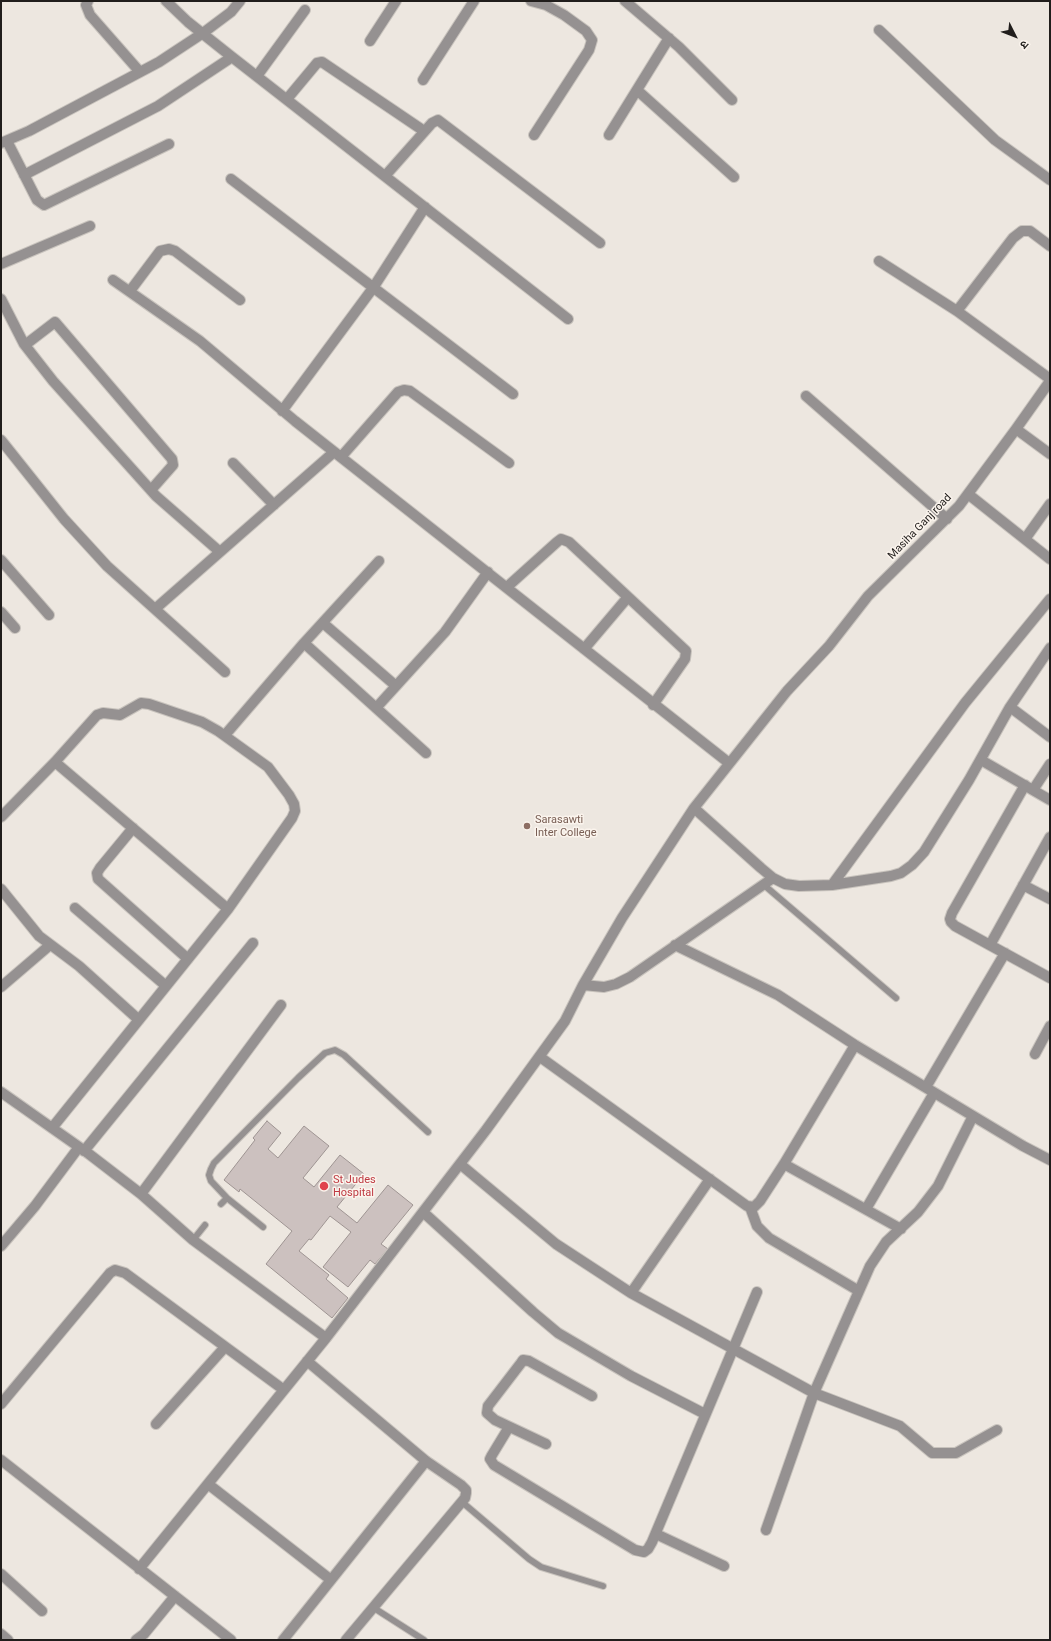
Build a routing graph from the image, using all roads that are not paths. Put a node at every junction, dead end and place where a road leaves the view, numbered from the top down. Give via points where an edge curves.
1 (88, 1) edge
2 (166, 1) edge
3 (240, 1) edge
4 (396, 1) edge
5 (474, 1) edge
6 (531, 1) edge
7 (625, 1) edge
8 (305, 10) dead end
9 (879, 30) dead end
10 (203, 34) junction
11 (669, 38) junction
12 (370, 41) dead end
13 (232, 57) junction
14 (140, 72) junction
15 (257, 76) junction
16 (424, 80) dead end
17 (637, 90) junction
18 (287, 99) junction
19 (732, 100) dead end
20 (424, 131) junction
21 (534, 135) dead end
22 (610, 135) dead end
23 (4, 142) edge
24 (169, 144) dead end
25 (24, 175) junction
26 (385, 176) junction
27 (734, 177) dead end
28 (231, 179) dead end
29 (1050, 180) edge
30 (425, 207) junction
31 (90, 226) dead end
32 (600, 243) dead end
33 (1050, 246) edge
34 (879, 261) dead end
35 (1, 264) edge
36 (113, 280) dead end
37 (372, 288) junction
38 (130, 291) junction
39 (1, 300) edge
40 (240, 300) dead end
41 (957, 311) junction
42 (568, 319) dead end
43 (25, 345) junction
44 (1050, 380) edge
45 (513, 394) dead end
46 (806, 396) dead end
47 (282, 410) junction
48 (1016, 430) junction
49 (1, 440) edge
50 (338, 454) junction
51 (1050, 454) edge
52 (233, 463) dead end
53 (509, 463) dead end
54 (151, 490) junction
55 (968, 494) junction
56 (1050, 504) edge
57 (274, 505) junction
58 (947, 519) junction
59 (1025, 539) junction
60 (220, 552) junction
61 (1050, 559) edge
62 (1, 560) edge
63 (379, 561) dead end
64 (488, 572) junction
65 (507, 587) junction
66 (628, 597) junction
67 (1050, 599) edge
68 (155, 609) junction
69 (1, 612) edge
70 (49, 614) dead end
71 (322, 623) junction
72 (15, 628) dead end
73 (304, 643) junction
74 (1050, 648) edge
75 (584, 649) junction
76 (225, 672) dead end
77 (396, 686) junction
78 (654, 705) junction
79 (1010, 707) junction
80 (376, 708) junction
81 (225, 735) junction
82 (1050, 737) edge
83 (426, 753) dead end
84 (980, 760) junction
85 (55, 762) junction
86 (729, 763) junction
87 (1050, 764) edge
88 (1029, 788) junction
89 (1050, 800) edge
90 (694, 808) junction
91 (1, 817) edge
92 (133, 828) junction
93 (1050, 837) edge
94 (773, 878) junction
95 (832, 885) junction
96 (1023, 885) junction
97 (764, 886) junction
98 (1, 890) edge
99 (1050, 899) edge
100 (74, 908) dead end
101 (228, 909) junction
102 (253, 943) dead end
103 (50, 945) junction
104 (675, 945) junction
105 (990, 945) junction
106 (1004, 953) junction
107 (188, 959) junction
108 (1050, 978) edge
109 (583, 985) junction
110 (166, 986) junction
111 (1, 987) edge
112 (896, 998) dead end
113 (281, 1005) dead end
114 (139, 1020) junction
115 (1050, 1026) edge
116 (855, 1045) junction
117 (1035, 1054) dead end
118 (540, 1057) junction
119 (930, 1090) junction
120 (1, 1092) edge
121 (973, 1116) junction
122 (52, 1128) junction
123 (428, 1132) dead end
124 (82, 1149) junction
125 (1050, 1160) edge
126 (460, 1164) junction
127 (784, 1164) junction
128 (710, 1179) junction
129 (141, 1194) junction
130 (228, 1198) junction
131 (222, 1204) dead end
132 (750, 1207) junction
133 (866, 1209) junction
134 (423, 1212) junction
135 (204, 1225) dead end
136 (263, 1227) dead end
137 (901, 1228) junction
138 (192, 1240) junction
139 (1, 1246) edge
140 (859, 1291) junction
141 (757, 1292) dead end
142 (631, 1293) junction
143 (326, 1338) junction
144 (225, 1347) junction
145 (734, 1350) junction
146 (307, 1361) junction
147 (284, 1390) junction
148 (814, 1393) junction
149 (592, 1396) dead end
150 (1, 1404) edge
151 (705, 1414) junction
152 (156, 1424) dead end
153 (510, 1427) junction
154 (997, 1430) dead end
155 (546, 1444) dead end
156 (1, 1460) edge
157 (426, 1461) junction
158 (208, 1484) junction
159 (462, 1502) junction
160 (766, 1530) dead end
161 (656, 1534) junction
162 (724, 1566) dead end
163 (139, 1569) junction
164 (1, 1574) edge
165 (331, 1580) junction
166 (603, 1586) dead end
167 (175, 1596) junction
168 (374, 1608) junction
169 (42, 1611) dead end
170 (1, 1634) edge
171 (8, 1640) edge
172 (136, 1640) edge
173 (231, 1640) edge
174 (283, 1640) edge
175 (346, 1640) edge
176 (424, 1640) edge

1 - 14 street via 86,5 90,15
2 - 10 street
3 - 10 street via 231,12
4 - 12 street
5 - 16 street
6 - 21 street via 558,12 586,31 592,40 589,50
7 - 11 street
8 - 15 street
9 - 29 street via 995,140
10 - 13 street
10 - 14 street
11 - 17 street
11 - 19 street
13 - 15 street
13 - 25 street via 158,106
14 - 23 street
15 - 18 street
17 - 22 street
17 - 27 street
18 - 20 street via 317,63 322,62
18 - 26 street
20 - 26 street
20 - 32 street via 434,121 440,121
23 - 25 street
24 - 25 street via 48,205 39,203
26 - 30 street
28 - 37 street
30 - 37 street
30 - 42 street
31 - 35 street
33 - 41 street via 1030,231 1022,230 1013,238
34 - 41 street
36 - 38 street
37 - 45 street
37 - 47 street
38 - 40 street via 160,251 169,249
38 - 47 street via 200,341
39 - 43 street
41 - 44 street
43 - 54 street via 53,381
43 - 54 street via 55,322 172,459 173,465
44 - 48 street, Masiha Ganj road
46 - 58 street
47 - 50 street
48 - 51 street
48 - 55 street, Masiha Ganj road
49 - 68 street via 64,519 121,580
50 - 53 street via 398,392 404,390 410,391
50 - 57 street
50 - 64 street
52 - 57 street
54 - 60 street via 171,511
55 - 58 street, Masiha Ganj road
55 - 59 street
56 - 59 street
57 - 60 street
58 - 86 street, Masiha Ganj road via 868,596 829,646 787,690
59 - 61 street
60 - 68 street
62 - 70 street
63 - 71 street
64 - 65 street
64 - 77 street via 445,632
65 - 66 street via 560,539 569,542
65 - 75 street
66 - 75 street
66 - 78 street via 686,651 685,659
67 - 95 street via 965,703
68 - 76 street
69 - 72 street
71 - 73 street
71 - 77 street
73 - 80 street
73 - 81 street
74 - 79 street
75 - 78 street
77 - 80 street
78 - 86 street
79 - 82 street
79 - 84 street
80 - 83 street
81 - 85 street via 202,722 141,703 120,716 103,713 97,715
81 - 101 street via 268,767 289,795 295,811
84 - 88 street
84 - 95 street via 924,852 912,865 891,876
85 - 91 street
85 - 92 street
86 - 90 street, Masiha Ganj road
87 - 88 street
88 - 89 street
88 - 105 street via 950,919 952,924
90 - 94 street
90 - 109 street, Masiha Ganj road via 622,918
92 - 101 street
92 - 107 street via 100,868 98,878
93 - 96 street
94 - 95 street via 799,886
94 - 97 street
96 - 99 street
96 - 105 street
97 - 104 street
97 - 112 lane
98 - 103 street via 31,927
100 - 110 street
101 - 107 street
102 - 124 street
103 - 111 street
103 - 114 street via 79,966
104 - 109 street via 616,984
104 - 116 street via 778,995
105 - 106 street
106 - 108 street
106 - 119 street
107 - 110 street
109 - 118 street, Masiha Ganj road via 566,1021
110 - 114 street
113 - 129 street
114 - 122 street
115 - 117 street
116 - 119 street
116 - 127 street
118 - 126 street, Masiha Ganj road
118 - 128 street
119 - 121 street
119 - 133 street
120 - 122 street
121 - 125 street
121 - 137 street via 938,1186 918,1212
122 - 124 street
123 - 130 lane via 344,1055 330,1050 298,1078 214,1162 209,1175 211,1182
124 - 129 street
124 - 139 street
126 - 134 street, Masiha Ganj road
126 - 142 street via 556,1244
127 - 132 street via 757,1205
127 - 133 street
128 - 132 street
128 - 142 street
129 - 138 street
130 - 131 lane
130 - 136 lane
132 - 140 street via 757,1226 769,1238
133 - 137 street
134 - 143 street, Masiha Ganj road
134 - 151 street via 558,1333 631,1376
135 - 138 lane
137 - 140 street via 878,1252
138 - 143 street
140 - 148 street
141 - 145 street
142 - 145 street
143 - 146 street, Masiha Ganj road
144 - 147 street
144 - 150 street via 125,1273 115,1270 110,1272
144 - 152 street
145 - 148 street
145 - 151 street
146 - 147 street, Masiha Ganj road
146 - 157 street
147 - 158 street, Masiha Ganj road
148 - 154 street via 900,1426 925,1448 936,1454 956,1453
148 - 160 street
149 - 153 street via 523,1360 486,1410 491,1417
151 - 161 street
153 - 155 street
153 - 161 street via 490,1459 494,1465 635,1550 644,1552 648,1549
156 - 163 street
157 - 159 street via 466,1490 466,1498
157 - 165 street
158 - 163 street, Masiha Ganj road
158 - 165 street
159 - 166 lane via 528,1559 541,1567
159 - 168 street
161 - 162 street
163 - 167 street
164 - 169 street
165 - 174 street
167 - 172 street via 144,1634
167 - 173 street
168 - 175 street
168 - 176 lane
170 - 171 street

